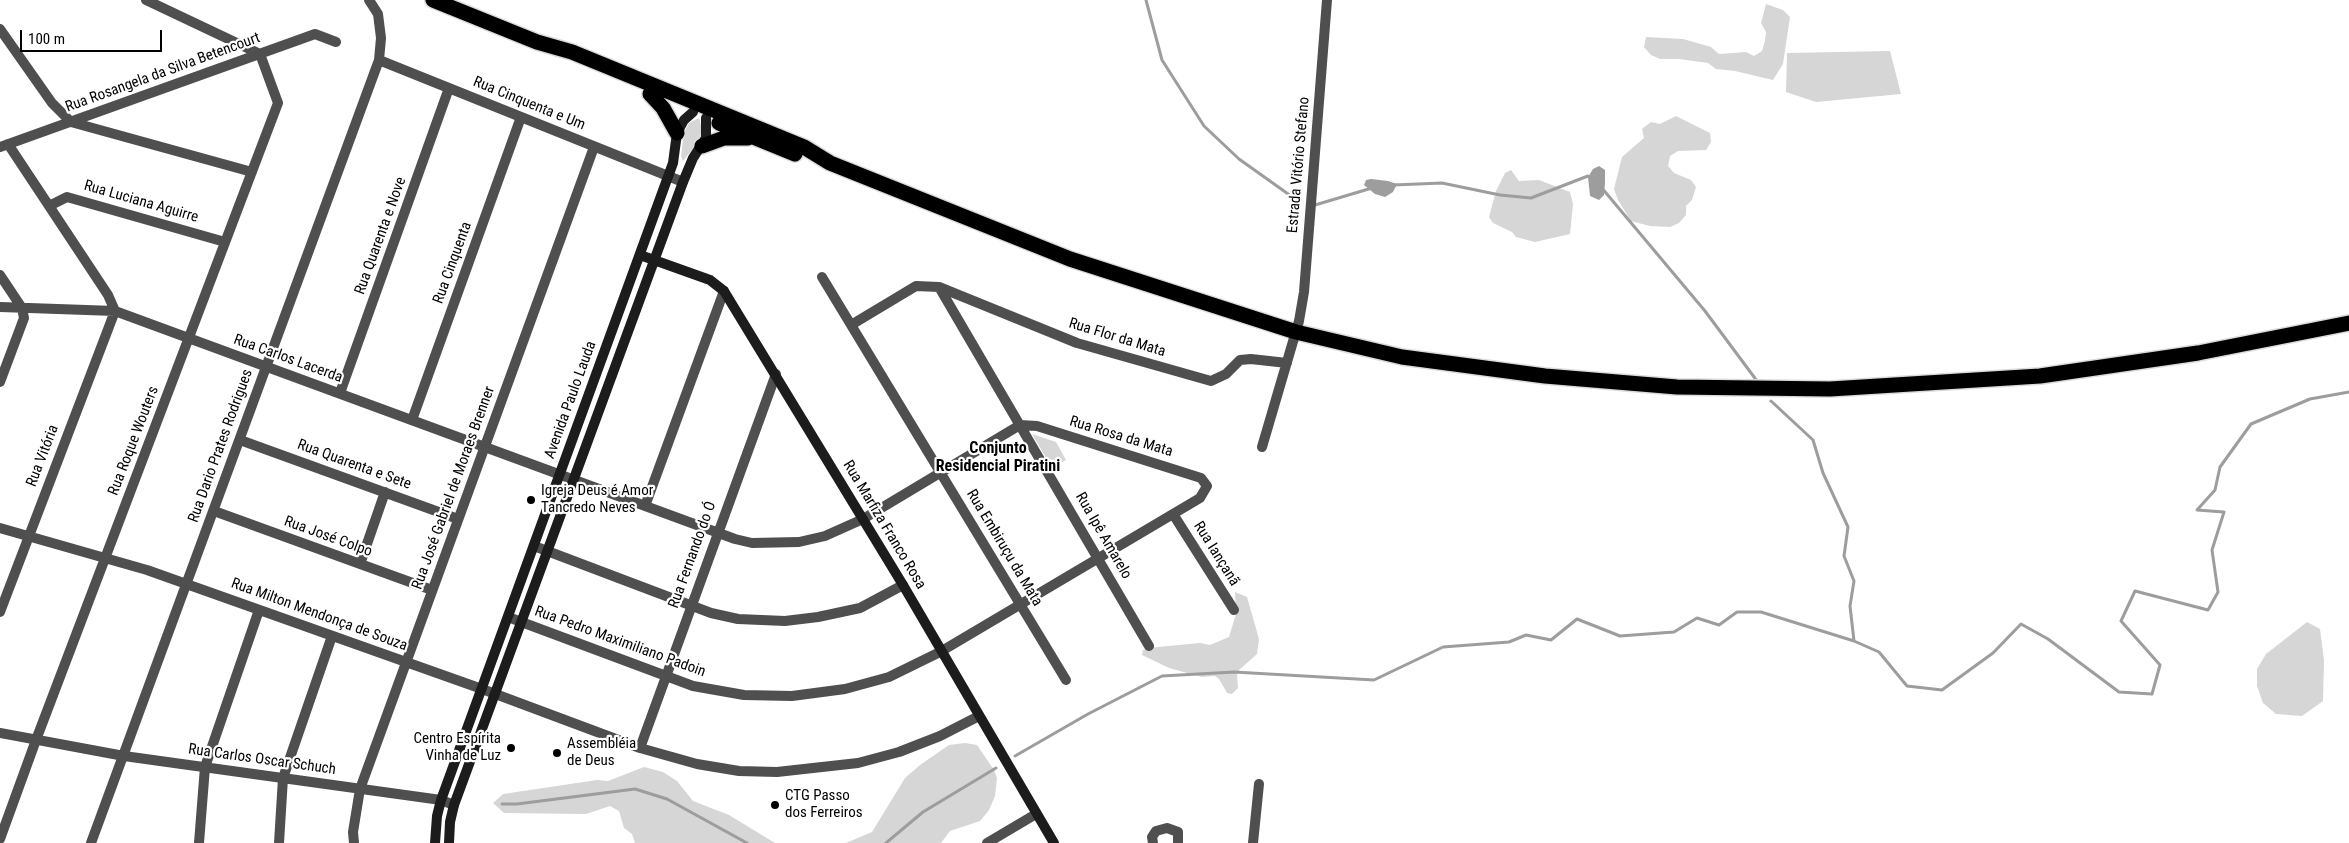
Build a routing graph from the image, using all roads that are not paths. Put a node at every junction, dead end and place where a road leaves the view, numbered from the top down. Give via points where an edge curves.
1 (146, 0) edge
2 (369, 0) edge
3 (433, 0) edge
4 (1327, 0) edge
5 (0, 30) edge
6 (336, 42) dead end
7 (537, 42) junction
8 (260, 54) junction
9 (379, 60) junction
10 (449, 88) junction
11 (650, 94) junction
12 (701, 112) junction
13 (521, 117) junction
14 (71, 122) junction
15 (678, 133) junction
16 (756, 140) junction
17 (4, 145) edge
18 (594, 146) junction
19 (702, 146) junction
20 (830, 163) junction
21 (252, 172) junction
22 (668, 176) junction
23 (683, 182) junction
24 (49, 206) junction
25 (225, 242) junction
26 (640, 254) junction
27 (654, 260) junction
28 (0, 275) edge
29 (822, 277) dead end
30 (940, 287) junction
31 (724, 291) junction
32 (0, 307) edge
33 (22, 308) junction
34 (115, 311) junction
35 (2349, 323) edge
36 (851, 325) junction
37 (1296, 332) junction
38 (189, 338) junction
39 (1287, 362) junction
40 (267, 366) junction
41 (776, 374) junction
42 (0, 382) edge
43 (340, 393) junction
44 (412, 420) junction
45 (1020, 425) junction
46 (240, 440) junction
47 (485, 446) junction
48 (1262, 447) dead end
49 (940, 472) junction
50 (560, 474) junction
51 (574, 479) junction
52 (1207, 486) joint
53 (385, 492) junction
54 (645, 506) junction
55 (214, 511) junction
56 (1173, 514) junction
57 (863, 518) junction
58 (458, 519) junction
59 (0, 528) edge
60 (718, 532) junction
61 (28, 536) junction
62 (534, 546) junction
63 (547, 552) junction
64 (105, 558) junction
65 (1098, 559) junction
66 (360, 564) junction
67 (186, 584) junction
68 (903, 585) junction
69 (432, 590) junction
70 (691, 605) junction
71 (1020, 605) junction
72 (259, 610) junction
73 (1234, 610) dead end
74 (0, 612) edge
75 (508, 617) junction
76 (521, 622) junction
77 (332, 636) junction
78 (1149, 646) dead end
79 (940, 652) junction
80 (406, 662) junction
81 (665, 676) junction
82 (1066, 680) dead end
83 (482, 689) junction
84 (495, 694) junction
85 (979, 716) junction
86 (0, 733) edge
87 (36, 740) junction
88 (640, 748) junction
89 (124, 756) junction
90 (205, 768) junction
91 (283, 778) junction
92 (1258, 784) dead end
93 (360, 789) junction
94 (441, 800) junction
95 (454, 804) junction
96 (1036, 814) junction
97 (0, 839) edge
98 (91, 843) edge
99 (199, 843) edge
100 (279, 843) edge
101 (354, 843) edge
102 (435, 843) edge
103 (449, 843) edge
104 (987, 843) edge
105 (1054, 843) edge
106 (1153, 843) edge
107 (1178, 843) edge
108 (1252, 843) edge

1 - 8 street
2 - 9 street, Rua Dario Prates Rodrigues via 378,14 382,38
3 - 7 highway
4 - 37 street, Estrada Vitório Stefano via 1304,292
5 - 14 street via 52,103
6 - 8 street, Rua Rosangela da Silva Betencourt via 315,34
7 - 11 highway via 568,61
7 - 12 highway via 572,52
8 - 14 street, Rua Rosangela da Silva Betencourt
8 - 21 street, Rua Roque Wouters via 278,103
9 - 10 street, Rua Cinquenta e Um
9 - 40 street, Rua Dario Prates Rodrigues
10 - 13 street, Rua Cinquenta e Um
10 - 43 street, Rua Quarenta e Nove
11 - 12 highway
11 - 15 highway
12 - 15 main road, Avenida Paulo Lauda via 684,120
12 - 16 highway
12 - 19 main road, Avenida Paulo Lauda via 707,131
12 - 20 highway via 804,147
13 - 18 street, Rua Cinquenta e Um
13 - 44 street, Rua Cinquenta
14 - 17 street, Rua Rosangela da Silva Betencourt
14 - 21 street
15 - 22 main road, Avenida Paulo Lauda
16 - 19 highway via 724,138
16 - 20 highway via 801,157
17 - 24 street via 14,154
18 - 22 street, Rua Cinquenta e Um
18 - 47 street, Rua José Gabriel de Moraes Brenner
19 - 23 main road, Avenida Paulo Lauda
20 - 37 highway via 1070,259
21 - 25 street, Rua Roque Wouters
22 - 23 street, Rua Cinquenta e Um
22 - 26 main road, Avenida Paulo Lauda
23 - 27 main road, Avenida Paulo Lauda
24 - 25 street, Rua Luciana Aguirre via 67,197
24 - 34 street via 108,295
25 - 38 street, Rua Roque Wouters
26 - 27 main road, Rua Marfiza Franco Rosa
26 - 50 main road, Avenida Paulo Lauda
27 - 31 main road, Rua Marfiza Franco Rosa via 710,280
27 - 51 main road, Avenida Paulo Lauda
28 - 33 street
29 - 36 street, Rua Embiruçu da Mata
30 - 36 street via 916,286
30 - 39 street, Rua Flor da Mata via 1077,343 1198,378 1219,379 1240,360
30 - 45 street, Rua Ipê Amarelo
31 - 41 main road, Rua Marfiza Franco Rosa
31 - 54 street
32 - 33 street, Rua Carlos Lacerda
33 - 34 street, Rua Carlos Lacerda
33 - 42 street via 24,318
34 - 38 street, Rua Carlos Lacerda
34 - 61 street, Rua Vitória
35 - 37 highway via 2198,353 2040,376 1914,386 1784,390 1676,387 1480,368 1402,357
36 - 49 street, Rua Embiruçu da Mata
37 - 39 street, Estrada Vitório Stefano
38 - 40 street, Rua Carlos Lacerda
38 - 64 street, Rua Roque Wouters
39 - 48 street, Estrada Vitório Stefano
40 - 43 street, Rua Carlos Lacerda
40 - 46 street, Rua Dario Prates Rodrigues
41 - 57 main road, Rua Marfiza Franco Rosa
41 - 60 street, Rua Fernando do Ó
43 - 44 street, Rua Carlos Lacerda
44 - 47 street, Rua Carlos Lacerda
45 - 49 street
45 - 52 street, Rua Rosa da Mata via 1037,426 1201,478
45 - 65 street, Rua Ipê Amarelo
46 - 53 street, Rua Quarenta e Sete
46 - 55 street, Rua Dario Prates Rodrigues
47 - 50 street, Rua Carlos Lacerda
47 - 58 street, Rua José Gabriel de Moraes Brenner
49 - 57 street
49 - 71 street, Rua Embiruçu da Mata
50 - 51 street, Rua Carlos Lacerda
50 - 62 main road, Avenida Paulo Lauda
51 - 54 street
51 - 63 main road, Avenida Paulo Lauda
52 - 56 street, Rua Pedro Maximiliano Padoin via 1200,498
53 - 58 street, Rua Quarenta e Sete
53 - 66 street
54 - 60 street
55 - 66 street, Rua José Colpo
55 - 67 street, Rua Dario Prates Rodrigues
56 - 65 street, Rua Pedro Maximiliano Padoin
56 - 73 street, Rua Iançanã
57 - 60 street via 826,536 799,542 752,543
57 - 68 main road, Rua Marfiza Franco Rosa
58 - 69 street, Rua José Gabriel de Moraes Brenner
59 - 61 street, Rua Milton Mendonça de Souza
60 - 70 street, Rua Fernando do Ó
61 - 64 street, Rua Milton Mendonça de Souza
61 - 74 street, Rua Vitória
62 - 63 street
62 - 75 main road, Avenida Paulo Lauda
63 - 70 street
63 - 76 main road, Avenida Paulo Lauda
64 - 67 street, Rua Milton Mendonça de Souza
64 - 87 street, Rua Roque Wouters
65 - 71 street, Rua Pedro Maximiliano Padoin
65 - 78 street, Rua Ipê Amarelo
66 - 69 street, Rua José Colpo
67 - 72 street, Rua Milton Mendonça de Souza
67 - 89 street, Rua Dario Prates Rodrigues
68 - 70 street via 860,608 785,621 738,619
68 - 79 main road, Rua Marfiza Franco Rosa
69 - 80 street, Rua José Gabriel de Moraes Brenner
70 - 81 street, Rua Fernando do Ó
71 - 79 street, Rua Pedro Maximiliano Padoin
71 - 82 street, Rua Embiruçu da Mata
72 - 77 street, Rua Milton Mendonça de Souza
72 - 90 street
75 - 76 street, Rua Pedro Maximiliano Padoin
75 - 83 main road, Avenida Paulo Lauda
76 - 81 street, Rua Pedro Maximiliano Padoin
76 - 84 main road, Avenida Paulo Lauda
77 - 80 street, Rua Milton Mendonça de Souza
77 - 91 street
79 - 81 street, Rua Pedro Maximiliano Padoin via 889,677 846,689 792,696 744,695 693,686
79 - 85 main road, Rua Marfiza Franco Rosa
80 - 83 street, Rua Milton Mendonça de Souza
80 - 93 street, Rua José Gabriel de Moraes Brenner
81 - 88 street, Rua Fernando do Ó
83 - 84 street, Rua Milton Mendonça de Souza
83 - 94 main road, Avenida Paulo Lauda
84 - 88 street
84 - 95 main road, Avenida Paulo Lauda
85 - 88 street via 900,752 833,767 777,772 739,771 670,758
85 - 96 main road, Rua Marfiza Franco Rosa
86 - 87 street, Rua Carlos Oscar Schuch
87 - 89 street, Rua Carlos Oscar Schuch
87 - 97 street, Rua Roque Wouters
89 - 90 street, Rua Carlos Oscar Schuch
89 - 98 street, Rua Dario Prates Rodrigues
90 - 91 street, Rua Carlos Oscar Schuch
90 - 99 street
91 - 93 street, Rua Carlos Oscar Schuch
91 - 100 street
92 - 108 street
93 - 94 street, Rua Carlos Oscar Schuch
93 - 101 street, Rua José Gabriel de Moraes Brenner
94 - 95 street, Rua Carlos Oscar Schuch
94 - 102 main road, Avenida Paulo Lauda
95 - 103 main road, Avenida Paulo Lauda
96 - 104 street
96 - 105 main road, Rua Marfiza Franco Rosa
106 - 107 street via 1152,836 1156,831 1167,828 1178,832

